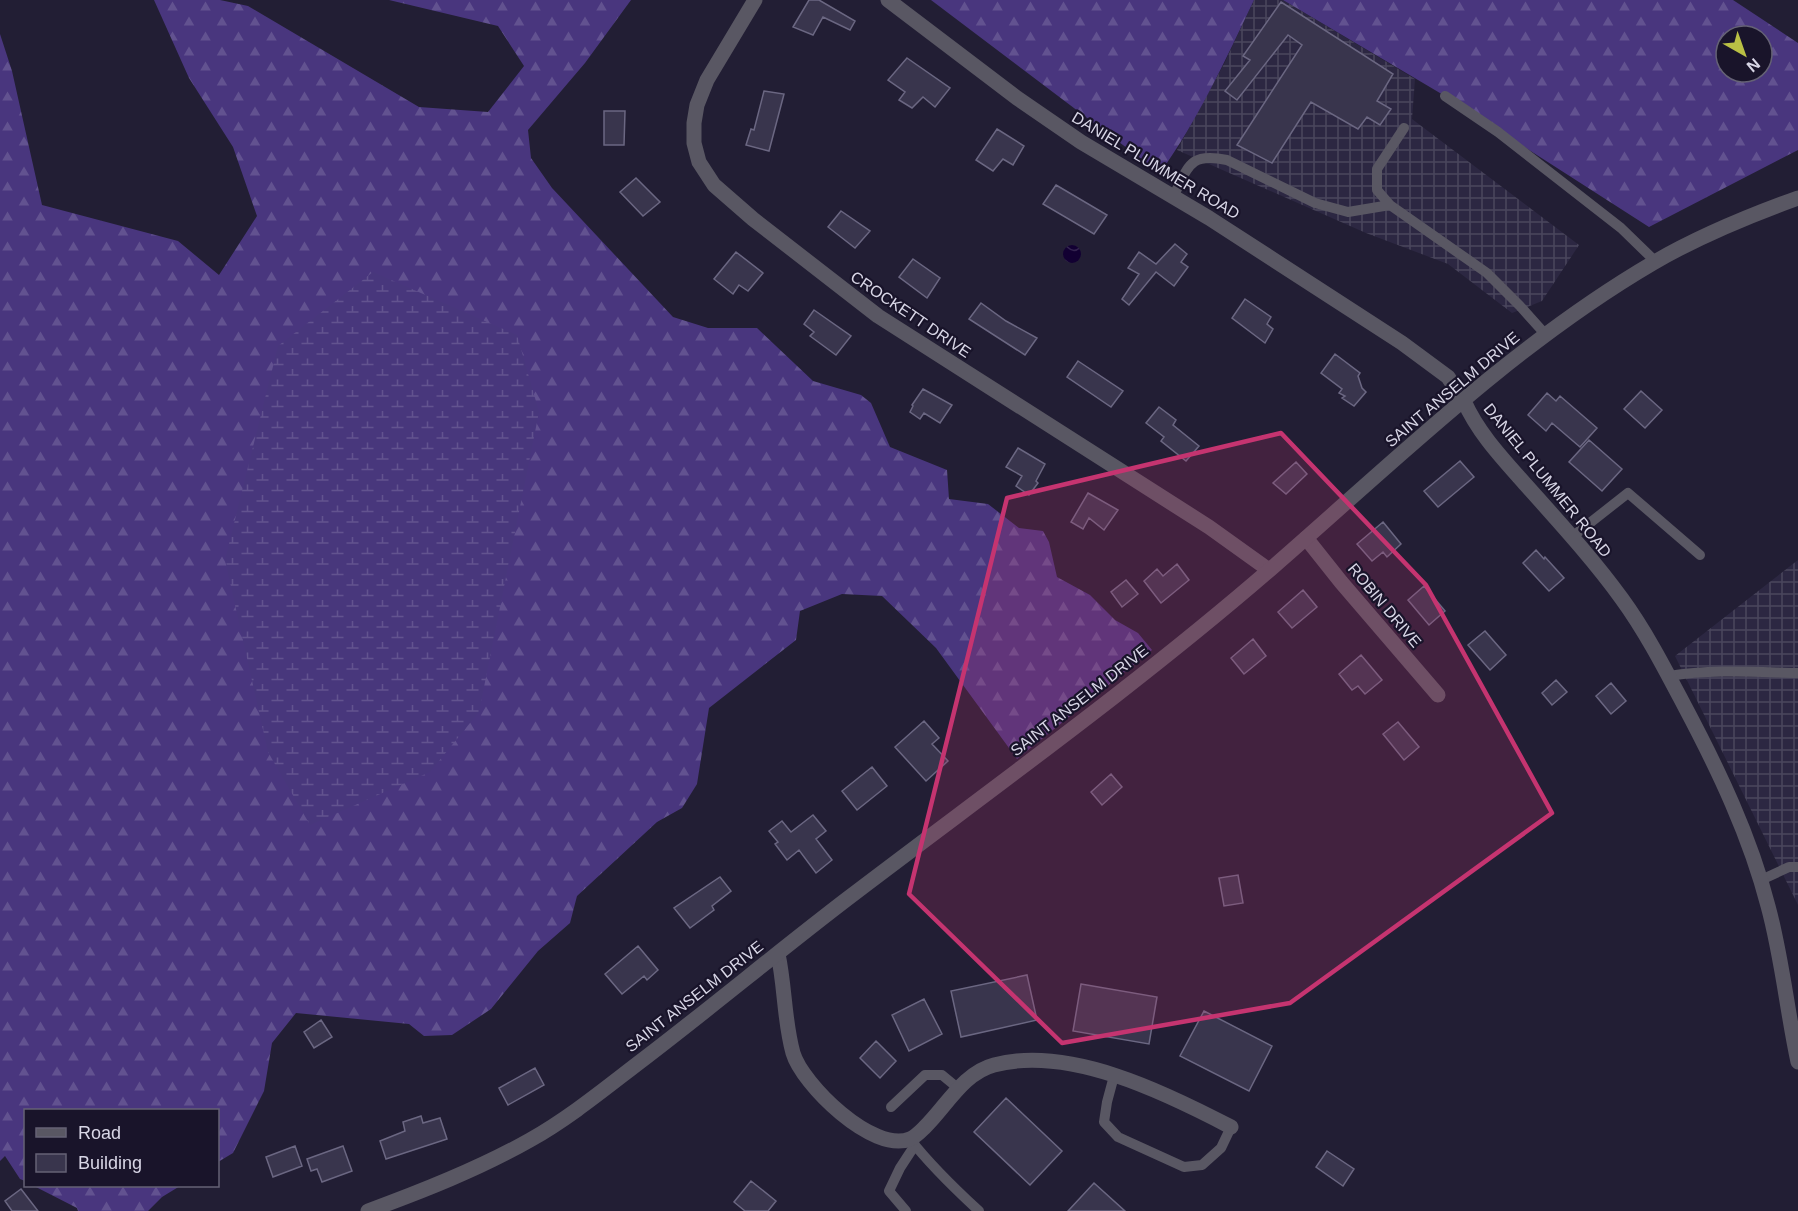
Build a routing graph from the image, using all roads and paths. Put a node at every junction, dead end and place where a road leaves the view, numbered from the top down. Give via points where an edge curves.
1 (754, 0) edge
2 (888, 0) edge
3 (1445, 96) dead end
4 (1404, 128) dead end
5 (1173, 197) junction
6 (1798, 198) edge
7 (1390, 206) junction
8 (1655, 261) junction
9 (1546, 334) junction
10 (1464, 401) junction
11 (1572, 537) junction
12 (1306, 538) junction
13 (1700, 555) dead end
14 (1269, 570) junction
15 (1798, 673) edge
16 (1669, 676) junction
17 (1438, 695) dead end
18 (1798, 867) edge
19 (1761, 880) junction
20 (778, 954) junction
21 (1798, 1062) edge
22 (1114, 1076) junction
23 (959, 1089) junction
24 (891, 1107) dead end
25 (1232, 1127) joint
26 (913, 1142) junction
27 (368, 1211) edge
28 (906, 1211) edge
29 (979, 1211) edge

1 - 14 street, CROCKETT DRIVE via 707,80 697,105 694,143 699,162 714,185 878,316 1209,527
2 - 5 street, DANIEL PLUMMER ROAD via 1044,117
3 - 8 lane via 1621,228
4 - 7 lane via 1377,169 1377,190
5 - 7 lane via 1190,166 1202,157 1212,157 1227,160 1315,203 1348,212
5 - 10 street, DANIEL PLUMMER ROAD via 1402,343 1448,377
6 - 8 street, SAINT ANSELM DRIVE via 1713,231
7 - 9 lane via 1487,273
8 - 9 street, SAINT ANSELM DRIVE
9 - 10 street, SAINT ANSELM DRIVE
10 - 11 street, DANIEL PLUMMER ROAD via 1493,447
10 - 12 street, SAINT ANSELM DRIVE
11 - 13 lane via 1628,493
11 - 16 street, DANIEL PLUMMER ROAD via 1623,600
12 - 14 street, SAINT ANSELM DRIVE
12 - 17 street, ROBIN DRIVE
14 - 20 street, SAINT ANSELM DRIVE via 1137,680
15 - 16 lane via 1720,671
16 - 19 street, DANIEL PLUMMER ROAD via 1726,792
18 - 19 lane
19 - 21 street, DANIEL PLUMMER ROAD
20 - 26 street via 789,1037 798,1067 814,1087 861,1128 893,1141
20 - 27 street, SAINT ANSELM DRIVE via 589,1101 532,1138 459,1174
22 - 23 street via 1051,1062 1022,1061 993,1065
22 - 25 street via 1173,1097
22 - 25 lane via 1104,1122 1118,1137 1184,1167 1202,1165 1221,1148
23 - 24 lane via 942,1075 925,1075
23 - 26 street
26 - 28 lane via 889,1191
26 - 29 lane via 943,1178

